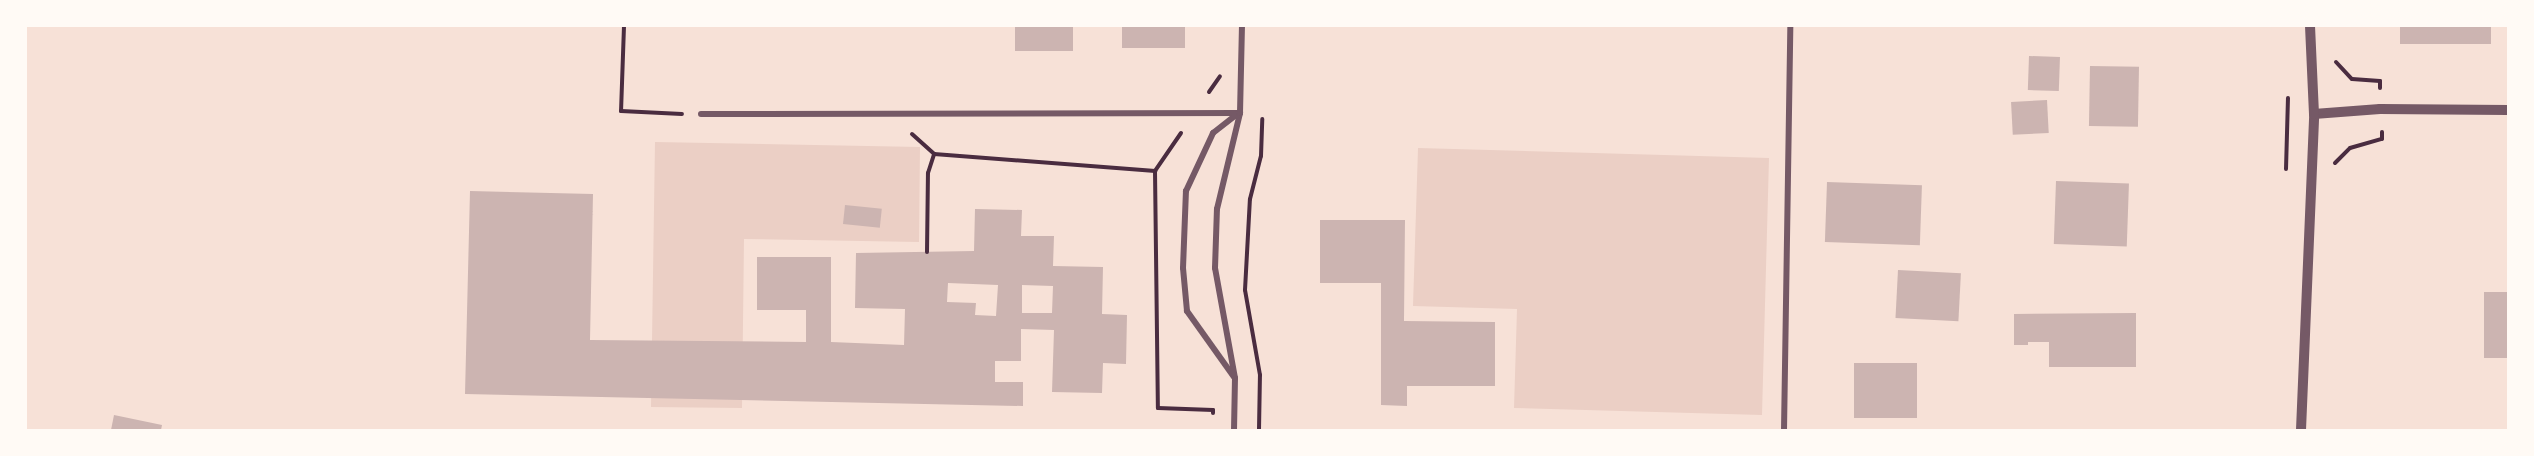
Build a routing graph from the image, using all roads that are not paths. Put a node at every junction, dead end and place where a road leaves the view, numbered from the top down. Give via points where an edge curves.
1 (1242, 26) edge
2 (1790, 26) edge
3 (2310, 26) edge
4 (2508, 110) edge
5 (1240, 113) junction
6 (701, 114) road end
7 (2314, 114) junction
8 (1235, 378) junction
9 (1234, 430) edge
10 (1784, 430) edge
11 (2301, 430) edge

1 - 5 street
2 - 10 street
3 - 7 street
4 - 7 street via 2380,109
5 - 6 street
5 - 8 street via 1217,209 1215,268
5 - 8 street via 1213,134 1186,191 1183,268 1187,311
7 - 11 street
8 - 9 street

